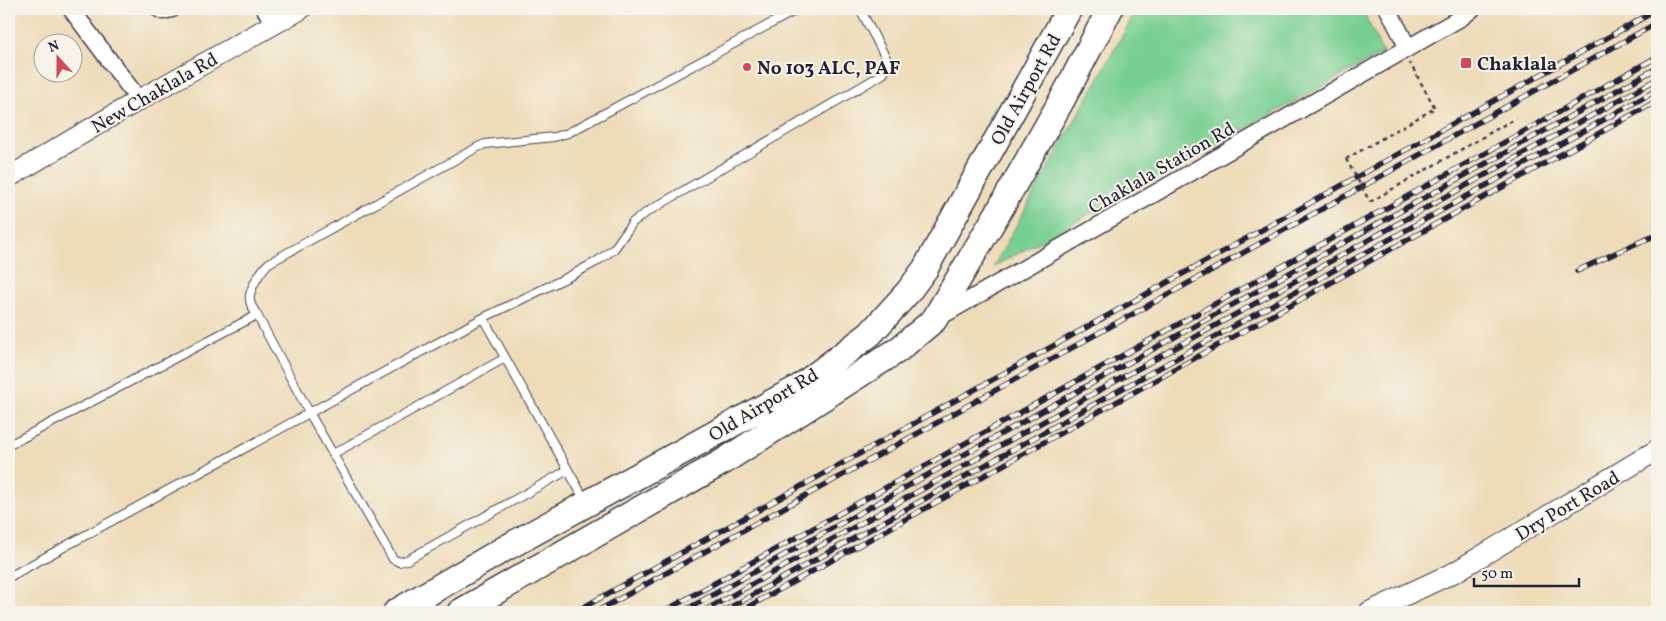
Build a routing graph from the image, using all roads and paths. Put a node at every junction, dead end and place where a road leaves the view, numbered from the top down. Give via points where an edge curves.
1 (71, 9) edge
2 (159, 9) edge
3 (172, 9) edge
4 (300, 9) edge
5 (798, 9) edge
6 (860, 9) edge
7 (1070, 9) edge
8 (1110, 9) edge
9 (1388, 9) edge
10 (1472, 9) edge
11 (270, 16) edge
12 (1405, 49) junction
13 (139, 100) junction
14 (1516, 118) dead end
15 (9, 177) edge
16 (939, 245) junction
17 (963, 272) junction
18 (257, 315) junction
19 (483, 318) junction
20 (934, 320) junction
21 (870, 334) junction
22 (898, 350) junction
23 (505, 358) junction
24 (310, 414) junction
25 (9, 445) edge
26 (1657, 450) edge
27 (333, 454) junction
28 (568, 470) junction
29 (586, 504) junction
30 (9, 577) edge
31 (396, 612) edge
32 (460, 612) edge
33 (1369, 612) edge

1 - 13 street
2 - 3 street
4 - 11 street, New Chaklala Rd
5 - 18 lane via 568,133 478,147 269,263 250,293
6 - 19 lane via 886,58 888,66 883,74 647,212 633,222 614,250 596,262
7 - 16 main road, Old Airport Rd
8 - 17 main road, Old Airport Rd
9 - 12 street
10 - 12 street, Chaklala Station Rd
11 - 13 street, New Chaklala Rd
12 - 14 path, bridge via 1435,108 1346,159 1370,202
12 - 20 street, Chaklala Station Rd
13 - 15 street, New Chaklala Rd
16 - 17 main road via 932,270 932,278 938,286 949,285
16 - 21 main road, Old Airport Rd via 908,292
17 - 20 main road, Old Airport Rd
18 - 24 lane
18 - 25 lane
19 - 23 lane
19 - 24 lane
20 - 22 main road, Old Airport Rd
21 - 22 main road via 899,318 908,320 909,329
21 - 29 main road, Old Airport Rd via 800,387
22 - 32 main road, Old Airport Rd via 724,461
23 - 27 lane
23 - 28 lane
24 - 27 lane
24 - 30 lane
26 - 33 street, Dry Port Road via 1455,572
27 - 28 lane via 393,559 399,562 408,560
28 - 29 lane
29 - 31 main road, Old Airport Rd

